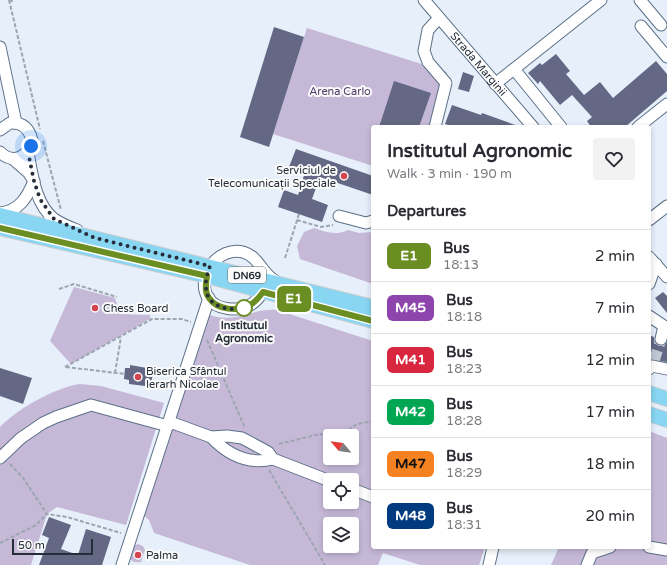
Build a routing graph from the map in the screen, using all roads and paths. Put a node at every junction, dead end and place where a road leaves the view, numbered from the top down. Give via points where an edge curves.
1 (14, 0) edge
2 (424, 0) edge
3 (601, 0) edge
4 (640, 0) edge
5 (9, 1) edge
6 (440, 18) junction
7 (660, 25) dead end
8 (642, 26) dead end
9 (0, 47) edge
10 (667, 57) edge
11 (514, 69) junction
12 (495, 84) junction
13 (667, 104) edge
14 (16, 123) junction
15 (436, 125) edge
16 (531, 125) edge
17 (559, 125) edge
18 (641, 125) edge
19 (0, 130) edge
20 (41, 130) dead end
21 (43, 138) dead end
22 (0, 152) edge
23 (28, 152) junction
24 (13, 159) junction
25 (34, 181) junction
26 (667, 206) edge
27 (61, 213) dead end
28 (0, 214) edge
29 (299, 214) dead end
30 (339, 216) joint
31 (651, 218) edge
32 (297, 220) junction
33 (371, 222) edge
34 (0, 228) edge
35 (95, 238) junction
36 (285, 258) dead end
37 (653, 261) edge
38 (208, 271) junction
39 (651, 272) edge
40 (667, 277) edge
41 (284, 285) junction
42 (59, 289) dead end
43 (263, 292) junction
44 (117, 297) dead end
45 (209, 298) junction
46 (371, 307) edge
47 (651, 317) edge
48 (371, 320) edge
49 (200, 325) junction
50 (121, 336) junction
51 (660, 339) tunnel mouth
52 (652, 366) edge
53 (667, 369) edge
54 (115, 373) junction
55 (124, 374) dead end
56 (651, 394) edge
57 (667, 399) edge
58 (651, 415) edge
59 (667, 420) edge
60 (371, 421) edge
61 (169, 424) junction
62 (211, 437) junction
63 (279, 444) dead end
64 (1, 457) edge
65 (273, 459) junction
66 (323, 478) edge
67 (359, 492) edge
68 (371, 496) edge
69 (47, 514) junction
70 (119, 532) dead end
71 (0, 543) edge
72 (651, 547) edge
73 (493, 549) edge
74 (604, 549) edge
75 (667, 550) edge
76 (122, 565) edge
77 (489, 565) edge
78 (587, 565) edge

1 - 5 path
2 - 6 street, Strada Marginii
3 - 11 street
4 - 7 street
5 - 20 path
6 - 12 street, Strada Marginii
6 - 15 street via 428,30 424,51 428,62 446,83
8 - 10 street
9 - 14 street
11 - 12 street
11 - 17 street
12 - 16 street, Strada Marginii
13 - 18 street
14 - 19 street via 5,125
14 - 23 street via 27,128 31,134
21 - 27 path
22 - 24 street
23 - 24 street
23 - 25 street
24 - 25 street
25 - 28 street via 25,200 17,208
25 - 35 street via 40,199 54,219
26 - 31 street
28 - 35 main road, DN69
29 - 32 path
30 - 32 path via 330,227
30 - 33 street via 366,223
32 - 36 path
34 - 38 main road, DN69
35 - 38 main road, DN69
37 - 39 street
37 - 40 street
38 - 41 main road, DN69
38 - 41 street via 223,254 233,251 244,252 257,260 268,277
38 - 43 main road, DN69
38 - 45 street via 205,286
41 - 46 main road, DN69
42 - 44 path via 74,284
43 - 45 street via 254,303 237,309 222,307
43 - 48 main road, DN69
45 - 49 street
47 - 51 street via 664,326
49 - 50 path via 182,319 152,319
49 - 61 street
50 - 54 path
50 - 54 path via 65,367
52 - 53 street
54 - 55 path
56 - 57 main road
58 - 59 main road
60 - 63 path via 357,424 333,436 320,434
61 - 62 street
61 - 64 street via 92,405 43,423 21,438
61 - 76 street
62 - 65 street via 242,438 268,452
62 - 65 street via 223,449 240,458 264,461
64 - 69 path via 23,478
65 - 66 street
67 - 68 street
69 - 70 path
69 - 71 path via 36,524
72 - 75 street
73 - 77 street
74 - 78 street via 592,553

